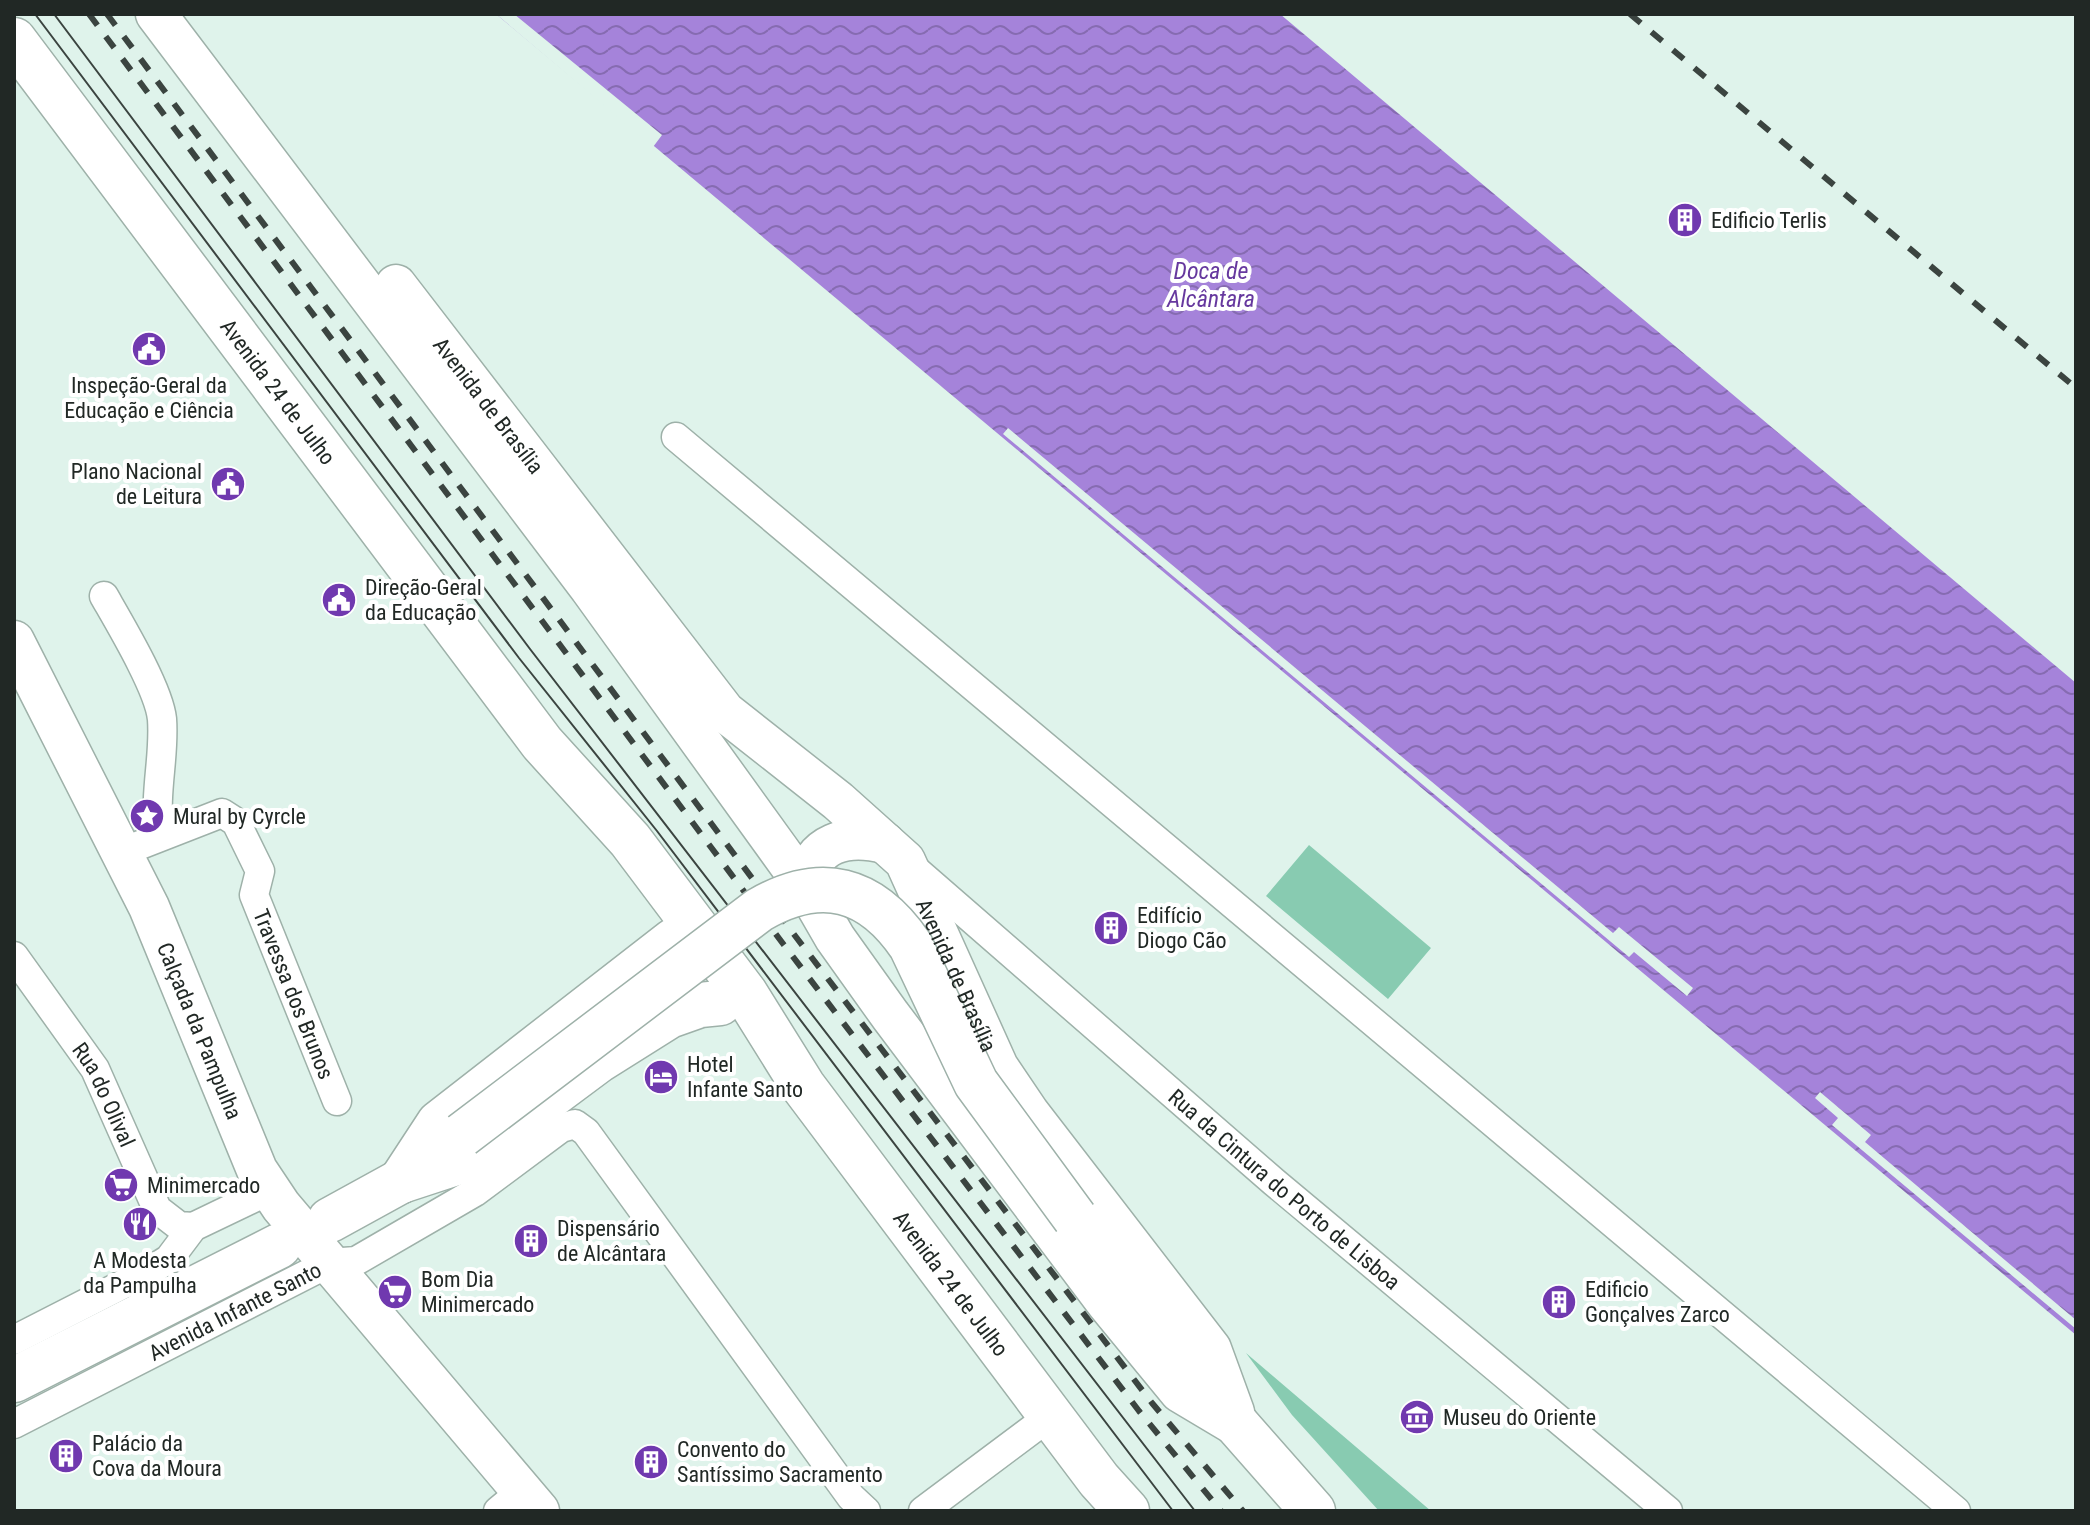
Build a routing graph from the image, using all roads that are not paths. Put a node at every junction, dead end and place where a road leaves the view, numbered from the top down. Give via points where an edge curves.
1 (156, 14) edge
2 (189, 14) edge
3 (14, 40) edge
4 (207, 58) junction
5 (676, 437) dead end
6 (602, 579) junction
7 (104, 596) dead end
8 (14, 641) edge
9 (542, 743) junction
10 (160, 836) junction
11 (122, 852) junction
12 (895, 852) junction
13 (805, 886) junction
14 (673, 941) junction
15 (14, 956) edge
16 (733, 998) junction
17 (337, 1101) dead end
18 (401, 1181) junction
19 (277, 1214) junction
20 (330, 1220) dead end
21 (193, 1227) junction
22 (329, 1263) junction
23 (14, 1340) edge
24 (14, 1380) edge
25 (1050, 1416) junction
26 (14, 1424) edge
27 (1239, 1427) junction
28 (1114, 1501) edge
29 (520, 1504) edge
30 (866, 1511) edge
31 (923, 1511) edge
32 (1313, 1511) edge
33 (1668, 1511) edge
34 (1956, 1511) edge

1 - 4 street, Avenida de Brasília
2 - 4 street, Avenida de Brasília
3 - 9 main road, Avenida 24 de Julho
4 - 6 street, Avenida de Brasília
5 - 34 street
6 - 12 street, Avenida de Brasília via 725,712
6 - 13 street, Avenida de Brasília
7 - 10 street via 162,716 155,805
8 - 11 street, Calçada da Pampulha
9 - 14 main road, Avenida 24 de Julho via 610,856
9 - 16 main road, Avenida 24 de Julho via 630,840
10 - 11 street, Travessa dos Brunos
10 - 17 street, Travessa dos Brunos via 222,813 236,822 260,871 254,895
11 - 19 street, Calçada da Pampulha
12 - 13 street via 861,837 831,845 813,860
12 - 27 street, Avenida de Brasília via 998,1067 1211,1349
12 - 33 street, Rua da Cintura do Porto de Lisboa via 1274,1182
13 - 27 street, Avenida de Brasília via 890,1015 1106,1302 1180,1392
14 - 16 main road, Avenida 24 de Julho
14 - 18 main road via 439,1123
15 - 21 street, Rua do Olival via 82,1046 157,1209 179,1226
16 - 18 main road via 669,1016 599,1060 465,1160
16 - 25 main road, Avenida 24 de Julho
18 - 20 main road
18 - 27 main road, bridge via 759,910 798,892 828,890 867,901 897,925 911,946 976,1083
19 - 21 street
19 - 22 street, Calçada da Pampulha
19 - 24 main road, Avenida Infante Santo
21 - 23 street via 169,1259
22 - 26 street, Avenida Infante Santo
22 - 29 street, Calçada da Pampulha
22 - 30 street, Avenida Infante Santo via 356,1261 475,1192 561,1128 575,1124
25 - 28 main road, Avenida 24 de Julho
25 - 31 street
27 - 32 main road, Avenida de Brasília

